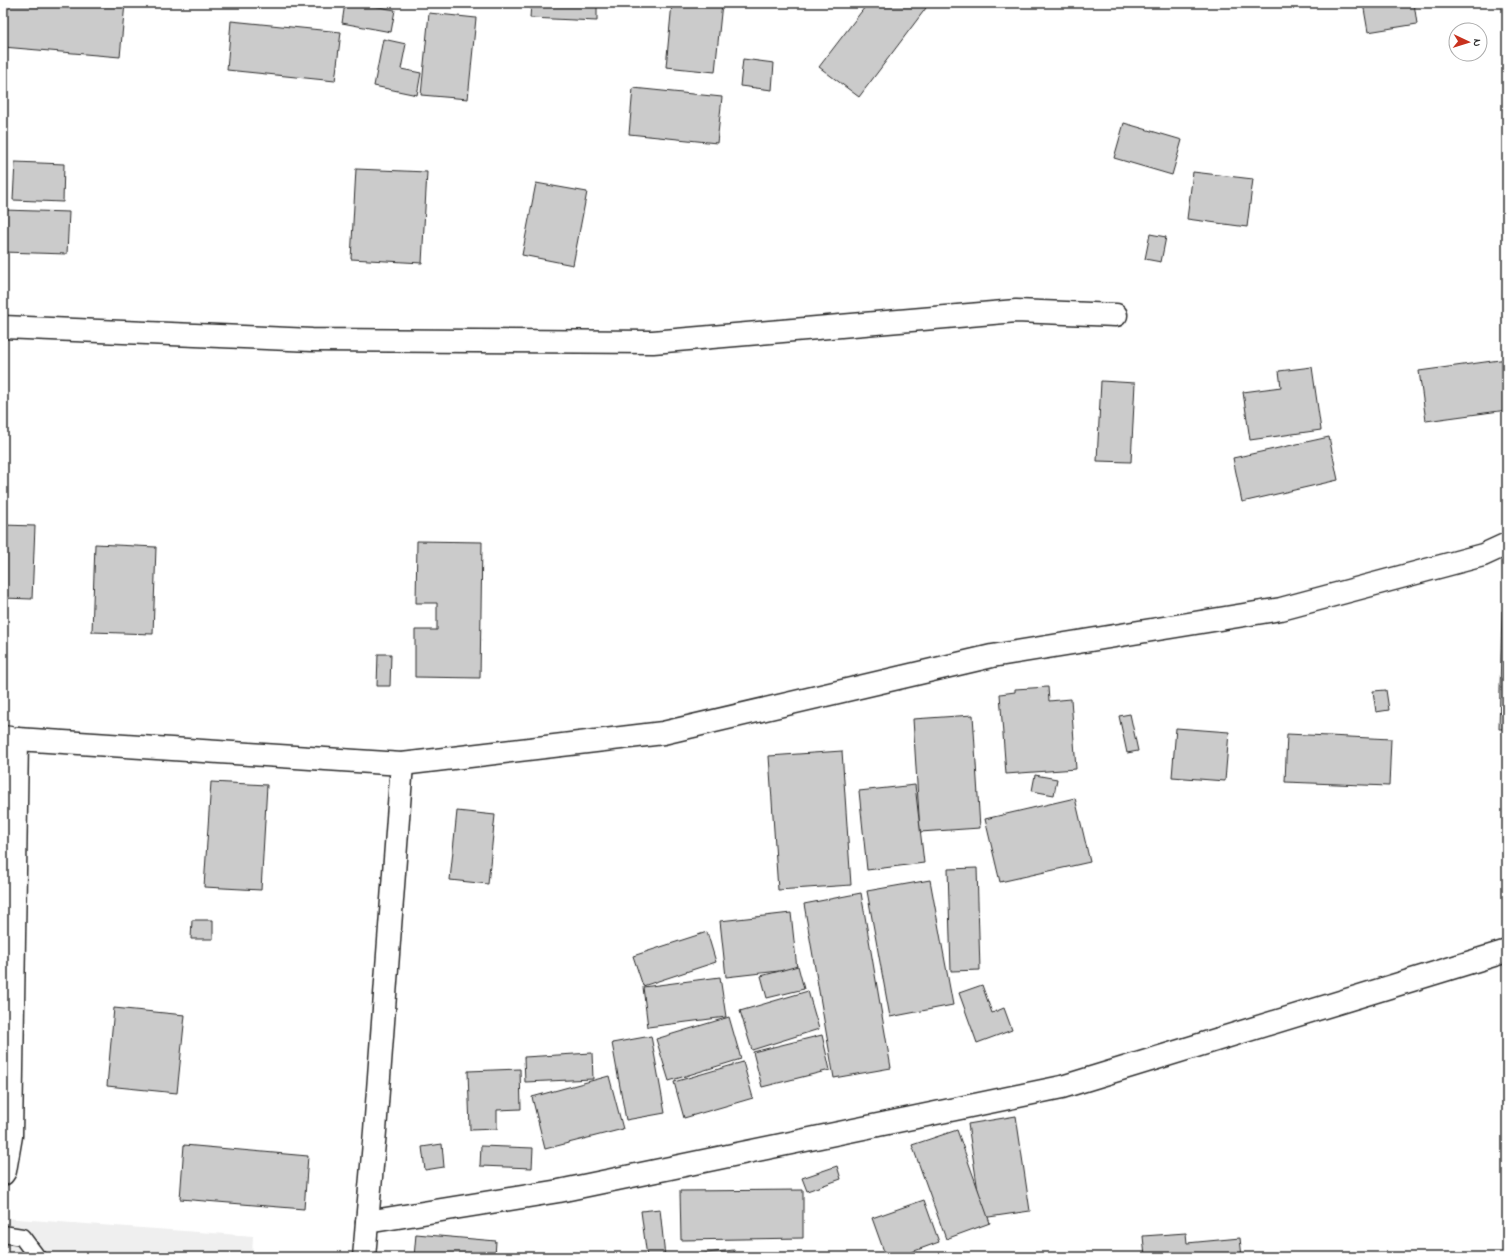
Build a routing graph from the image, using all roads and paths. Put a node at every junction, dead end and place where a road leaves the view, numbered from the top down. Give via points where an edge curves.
1 (1116, 315) dead end
2 (3, 328) edge
3 (1507, 544) edge
4 (10, 738) edge
5 (402, 764) junction
6 (1507, 951) edge
7 (3, 1174) edge
8 (367, 1222) junction
9 (3, 1234) edge
10 (37, 1257) edge
11 (364, 1257) edge

1 - 2 street via 1016,311 653,342 312,340
3 - 5 street via 1483,555 1281,609 992,656 663,733
4 - 5 street
4 - 7 street via 11,1136
5 - 8 street
6 - 8 street via 1062,1088 559,1191
8 - 11 street
9 - 10 lane via 22,1237

